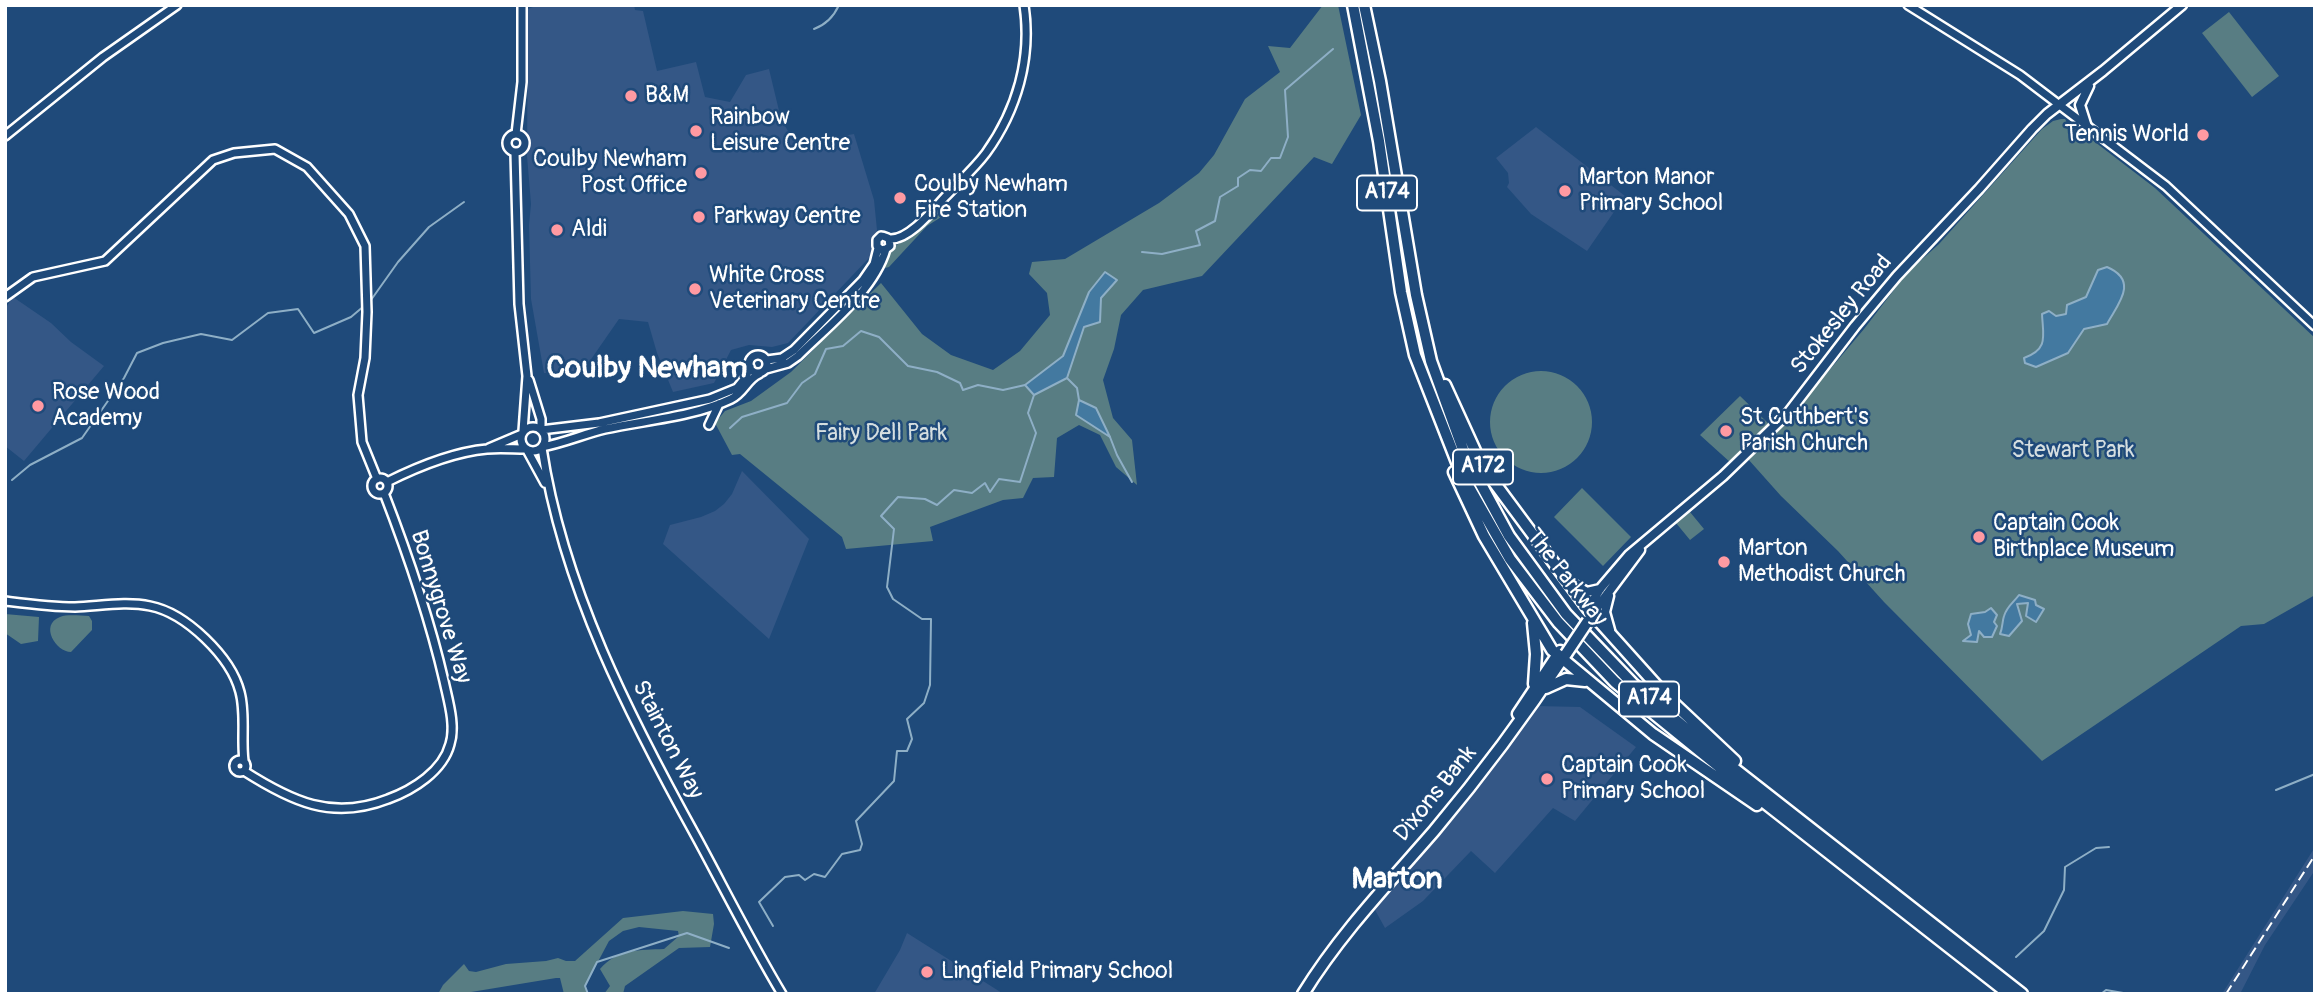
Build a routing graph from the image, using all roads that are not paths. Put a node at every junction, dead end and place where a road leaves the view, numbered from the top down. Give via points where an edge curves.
1 (177, 5) edge
2 (522, 5) edge
3 (1024, 5) edge
4 (1353, 5) edge
5 (1364, 5) edge
6 (1908, 5) edge
7 (2182, 5) edge
8 (2092, 80) junction
9 (2059, 104) junction
10 (2087, 127) junction
11 (516, 134) junction
12 (5, 136) edge
13 (515, 153) junction
14 (889, 239) junction
15 (882, 249) junction
16 (1416, 295) junction
17 (5, 296) edge
18 (2315, 327) edge
19 (767, 360) junction
20 (1418, 365) junction
21 (750, 367) junction
22 (762, 372) junction
23 (527, 376) junction
24 (719, 404) junction
25 (696, 411) junction
26 (541, 430) junction
27 (523, 433) junction
28 (542, 447) junction
29 (488, 449) junction
30 (527, 450) junction
31 (377, 479) junction
32 (387, 482) junction
33 (548, 490) junction
34 (384, 493) junction
35 (1646, 542) junction
36 (1569, 581) junction
37 (1612, 586) junction
38 (1600, 589) junction
39 (5, 601) edge
40 (1588, 615) junction
41 (1532, 620) junction
42 (1611, 632) junction
43 (1561, 654) junction
44 (1589, 682) junction
45 (1537, 691) junction
46 (1528, 705) joint
47 (1805, 824) junction
48 (1808, 836) junction
49 (782, 994) edge
50 (1303, 994) edge
51 (2008, 994) edge
52 (2022, 994) edge

1 - 12 street
2 - 11 street via 522,82
3 - 14 street via 1027,44 1023,70 999,133 985,155 911,232
4 - 20 highway, The Parkway / A174 via 1401,292
5 - 16 highway, The Parkway / A174
6 - 9 street
7 - 8 main road, Stokesley Road
8 - 9 main road, Stokesley Road
8 - 10 main road via 2080,105
9 - 10 street
9 - 35 main road, Stokesley Road via 1897,276 1789,412
10 - 18 street via 2166,186
11 - 13 street via 506,145
11 - 13 street via 525,144
13 - 23 street via 519,304
14 - 15 street via 890,244
14 - 15 street via 878,238 876,244
15 - 19 street via 863,280 794,350
15 - 22 street via 882,264 869,284 798,356
16 - 36 highway, A172 via 1438,367 1470,443 1498,489
16 - 47 highway, The Parkway / A174 via 1431,361 1465,455 1509,536 1543,585 1633,684
17 - 31 street via 33,277 105,261 213,160 275,149 307,167 349,214 365,246 365,358 358,395 362,442
19 - 21 street via 757,355
19 - 22 street
20 - 41 highway, A174 via 1433,418 1469,506
20 - 48 highway, The Parkway / A174 via 1474,499 1510,559 1558,622 1648,711
21 - 22 street
21 - 26 street via 737,388 710,398 599,423
22 - 24 street via 752,377 741,393
23 - 26 street
23 - 27 street
24 - 25 street
24 - 25 street via 709,425
25 - 28 street
26 - 27 street via 530,427
26 - 28 street via 545,436
27 - 29 street
27 - 30 street
28 - 30 street
28 - 33 street, Stainton Way
29 - 30 street
29 - 32 street via 434,462
30 - 33 street, Stainton Way
31 - 32 street
31 - 34 street via 373,489
32 - 34 street
33 - 49 street, Stainton Way via 589,615 625,701
34 - 39 street, Bonnygrove Way via 435,640 452,741 430,775 375,804 313,806 238,772 234,766 240,761 243,705 229,665 200,634 168,612 150,606 50,607
35 - 37 main road, Stokesley Road
35 - 38 main road, Stokesley Road
36 - 38 main road via 1587,592
36 - 40 highway, A172
37 - 40 main road, Stokesley Road
37 - 42 main road via 1605,612
38 - 40 main road, Stokesley Road
40 - 42 highway, A174
40 - 43 highway, Stokesley Road
41 - 43 highway, A174
41 - 45 highway, A174
42 - 47 highway, A174 via 1700,729
43 - 44 highway
43 - 45 highway, Stokesley Road
44 - 45 highway via 1566,679
44 - 48 highway via 1653,734 1784,825
45 - 46 highway, Stokesley Road
46 - 50 highway, Dixons Bank via 1455,805 1374,897
47 - 52 highway, The Parkway / A174
48 - 51 highway, The Parkway / A174

